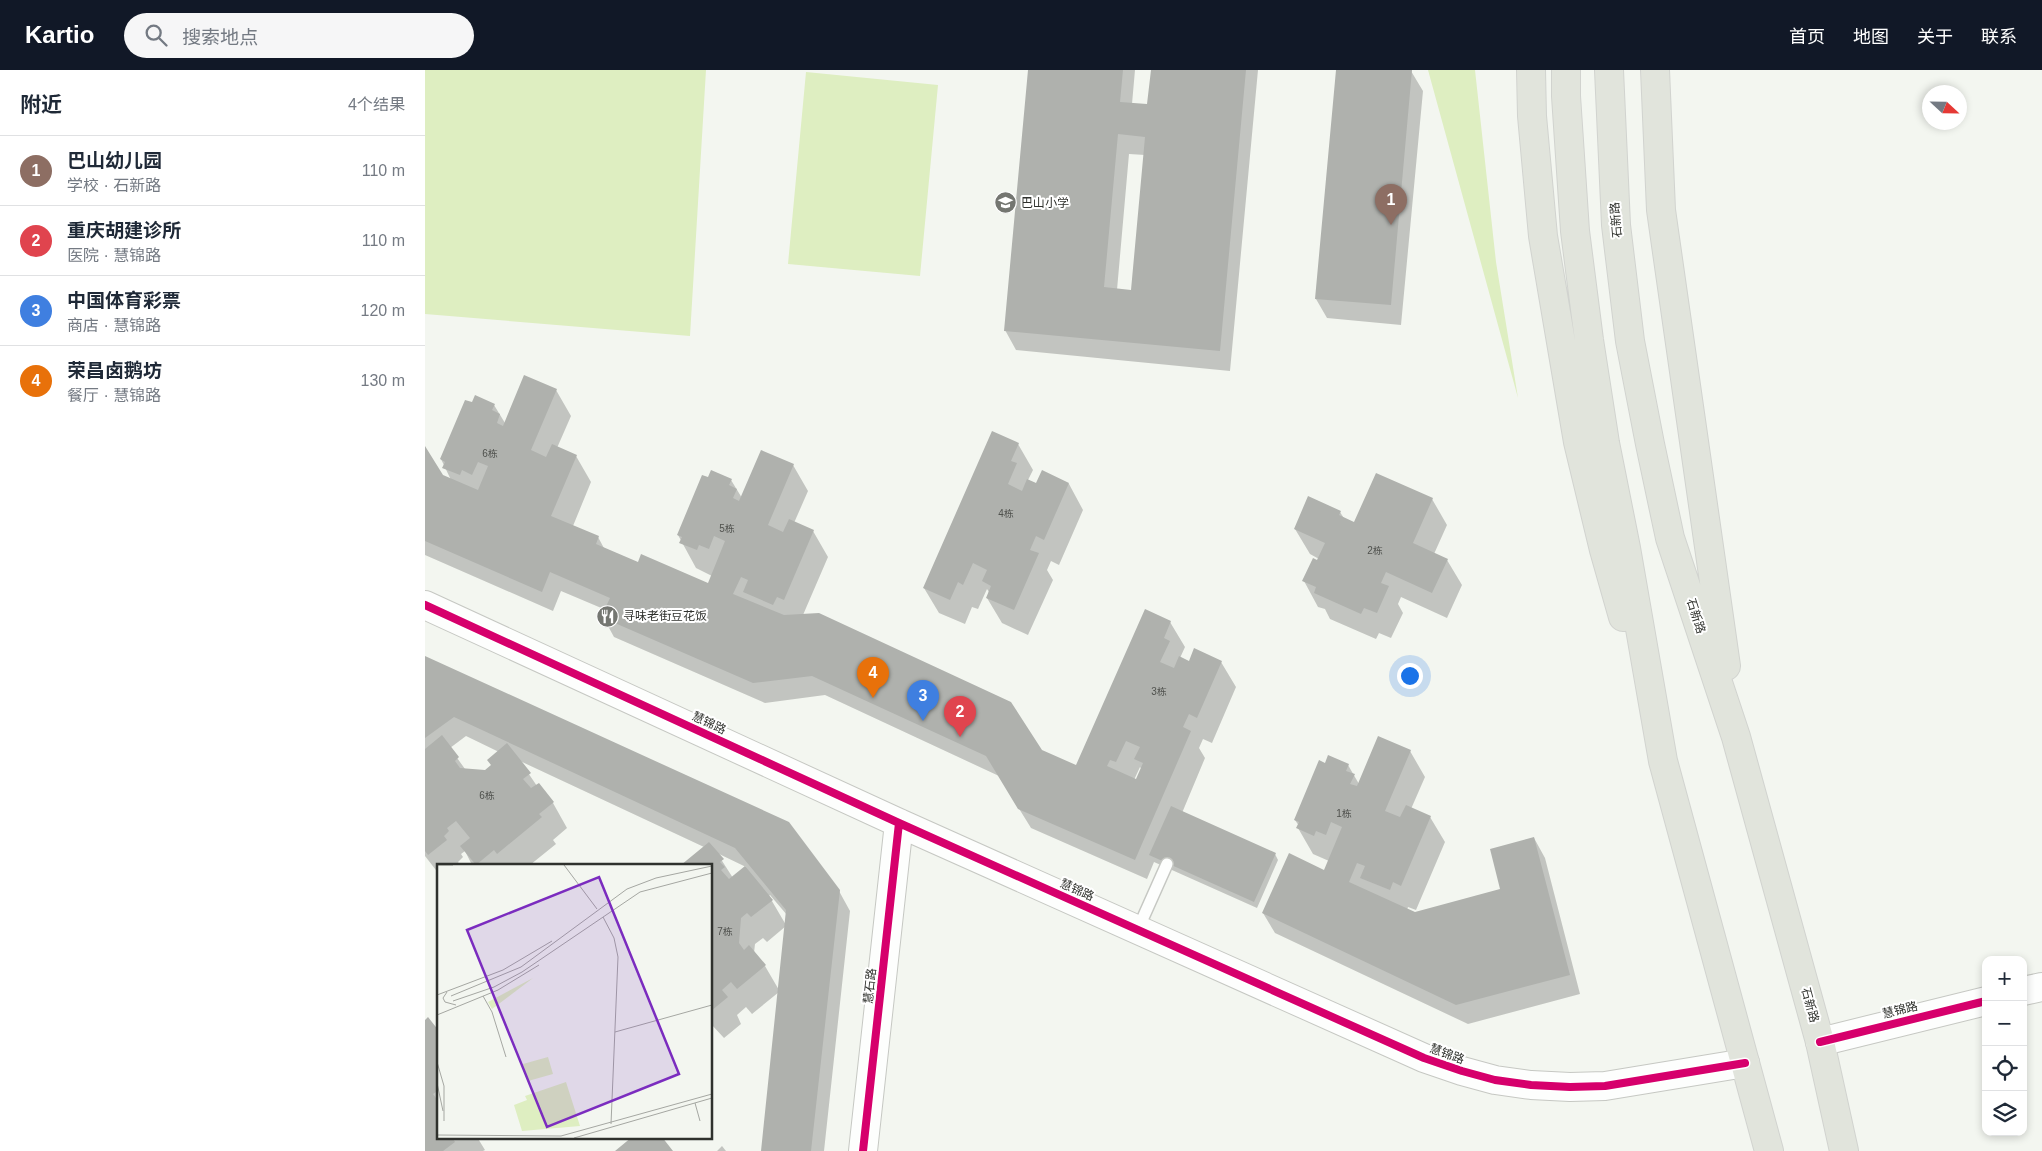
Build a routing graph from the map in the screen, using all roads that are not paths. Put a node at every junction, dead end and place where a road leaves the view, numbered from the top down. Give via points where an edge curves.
1 (1531, 70) edge
2 (1566, 70) edge
3 (1609, 70) edge
4 (1655, 70) edge
5 (425, 605) edge
6 (1736, 736) junction
7 (1663, 761) junction
8 (899, 823) junction
9 (1167, 864) dead end
10 (1137, 929) junction
11 (2042, 986) edge
12 (2027, 990) edge
13 (1982, 1001) edge
14 (1820, 1042) junction
15 (1745, 1063) junction
16 (863, 1151) edge
17 (1769, 1151) edge
18 (1844, 1151) edge

1 - 7 main road via 1543,236 1578,442 1604,550
2 - 7 main road via 1575,231 1589,340
3 - 6 main road, 石新路 via 1616,225 1632,351 1670,538
4 - 6 main road via 1661,210
5 - 8 street, 慧锦路
6 - 14 main road, 石新路
7 - 15 main road
8 - 10 street, 慧锦路
8 - 16 street, 慧石路
9 - 10 lane
10 - 15 street, 慧锦路 via 1425,1058 1495,1080 1531,1085 1605,1086
11 - 12 street
13 - 14 street, 慧锦路
14 - 18 main road, 石新路
15 - 17 main road

